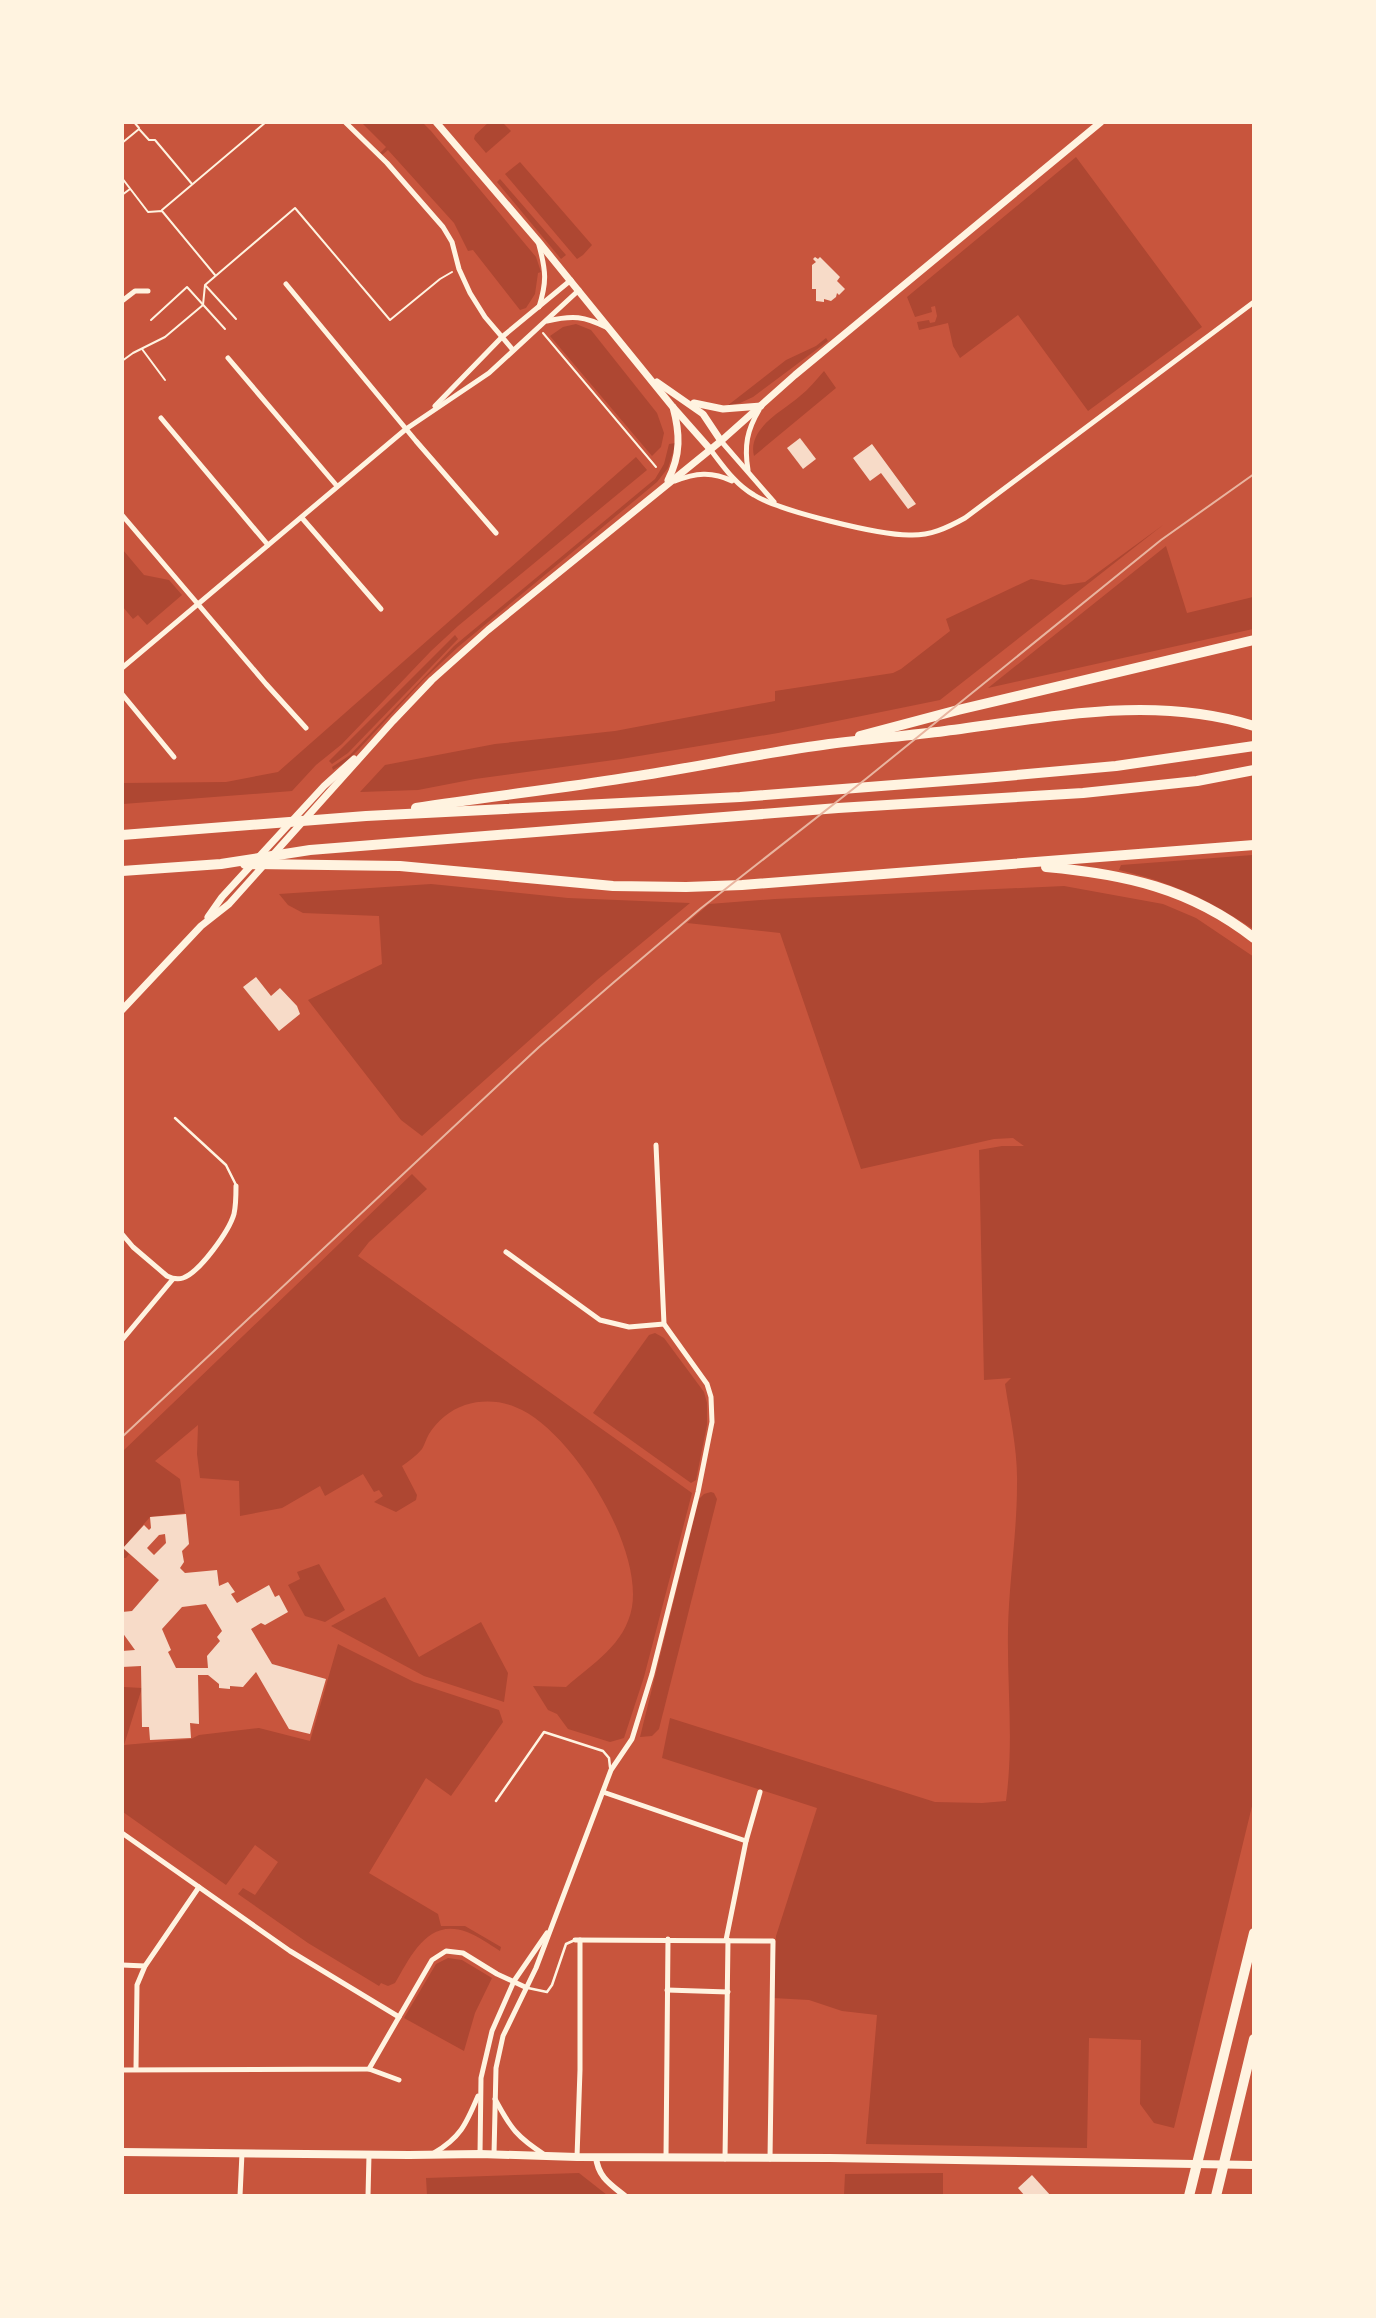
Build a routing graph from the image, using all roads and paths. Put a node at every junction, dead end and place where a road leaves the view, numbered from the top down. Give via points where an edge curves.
1 (134, 122) edge
2 (266, 122) edge
3 (345, 122) edge
4 (436, 122) edge
5 (1101, 122) edge
6 (139, 129) junction
7 (122, 143) edge
8 (122, 178) edge
9 (193, 185) junction
10 (131, 188) junction
11 (122, 195) edge
12 (162, 211) junction
13 (538, 241) junction
14 (216, 276) dead end
15 (571, 280) junction
16 (286, 284) dead end
17 (205, 285) dead end
18 (579, 290) junction
19 (148, 291) dead end
20 (122, 301) edge
21 (1254, 302) edge
22 (539, 307) junction
23 (236, 319) dead end
24 (151, 320) dead end
25 (543, 321) junction
26 (538, 327) junction
27 (225, 329) dead end
28 (611, 330) junction
29 (502, 337) junction
30 (141, 349) dead end
31 (513, 350) junction
32 (228, 358) dead end
33 (165, 380) dead end
34 (653, 380) junction
35 (688, 402) junction
36 (762, 405) junction
37 (672, 406) junction
38 (428, 413) junction
39 (161, 418) dead end
40 (406, 429) junction
41 (721, 440) junction
42 (710, 449) junction
43 (656, 467) dead end
44 (749, 473) junction
45 (665, 484) junction
46 (738, 484) junction
47 (337, 486) junction
48 (775, 504) junction
49 (122, 515) edge
50 (302, 518) junction
51 (496, 533) dead end
52 (268, 545) junction
53 (198, 604) junction
54 (381, 609) dead end
55 (1254, 640) edge
56 (122, 668) edge
57 (122, 694) edge
58 (1254, 726) edge
59 (306, 728) dead end
60 (827, 744) junction
61 (1254, 746) edge
62 (174, 757) dead end
63 (1254, 770) edge
64 (366, 816) junction
65 (122, 835) edge
66 (1254, 845) edge
67 (221, 864) junction
68 (1017, 864) junction
69 (122, 872) edge
70 (1254, 938) edge
71 (122, 1010) edge
72 (176, 1118) dead end
73 (656, 1145) dead end
74 (236, 1186) joint
75 (122, 1234) edge
76 (506, 1252) dead end
77 (173, 1279) junction
78 (664, 1324) junction
79 (122, 1340) edge
80 (611, 1770) junction
81 (603, 1792) junction
82 (760, 1792) dead end
83 (495, 1801) dead end
84 (122, 1833) edge
85 (747, 1841) junction
86 (199, 1887) junction
87 (555, 1918) junction
88 (1254, 1933) edge
89 (668, 1939) junction
90 (578, 1940) junction
91 (727, 1940) junction
92 (122, 1965) edge
93 (145, 1966) junction
94 (514, 1981) junction
95 (525, 1987) junction
96 (667, 1990) junction
97 (728, 1992) junction
98 (398, 2017) junction
99 (1252, 2045) edge
100 (136, 2069) junction
101 (369, 2069) junction
102 (122, 2070) edge
103 (399, 2080) dead end
104 (480, 2093) junction
105 (495, 2098) junction
106 (122, 2152) edge
107 (243, 2154) junction
108 (432, 2154) junction
109 (480, 2154) junction
110 (494, 2154) junction
111 (369, 2155) junction
112 (545, 2155) junction
113 (577, 2157) junction
114 (597, 2157) junction
115 (666, 2158) junction
116 (725, 2159) junction
117 (769, 2159) junction
118 (1254, 2165) edge
119 (240, 2196) edge
120 (368, 2196) edge
121 (625, 2196) edge
122 (1189, 2196) edge
123 (1216, 2196) edge

1 - 6 path
2 - 9 path
3 - 29 street via 443,227 470,293
4 - 13 main road
5 - 36 main road
6 - 7 path
6 - 9 path via 155,140
8 - 10 path
9 - 12 path
10 - 11 path
10 - 12 path via 148,212
12 - 14 path
13 - 15 main road
13 - 22 street via 546,275
15 - 18 main road
15 - 22 street
16 - 40 street
17 - 23 path
18 - 25 street
18 - 28 main road
19 - 20 street via 135,290
21 - 48 street via 965,519 941,531 910,536 877,532
22 - 29 street
24 - 27 path via 187,287
25 - 26 street
25 - 28 street via 583,317
26 - 31 street
26 - 43 path
28 - 34 main road
29 - 31 street
29 - 38 street
30 - 33 path
31 - 38 street via 480,380
32 - 47 street
34 - 35 main road
34 - 37 main road
35 - 36 main road via 723,410
35 - 41 main road via 711,422
36 - 41 main road
36 - 44 street via 746,439
37 - 42 main road
37 - 45 main road via 679,440
38 - 40 street
39 - 52 street
40 - 47 street
40 - 51 street
41 - 42 main road
41 - 44 street
42 - 45 main road
42 - 46 street
44 - 48 street
45 - 46 street via 708,473
45 - 71 main road via 432,680 229,904 201,926
46 - 48 street
47 - 50 street
49 - 53 street
50 - 52 street
50 - 54 street
52 - 53 street
53 - 56 street
53 - 59 street
55 - 60 highway
57 - 62 street
58 - 60 highway via 1187,711 1134,709 1057,714
60 - 64 highway
61 - 64 highway via 1116,766 740,797
63 - 67 highway via 1083,793 310,850
64 - 65 highway
66 - 68 highway
67 - 68 highway via 400,866 613,886 742,885
67 - 69 highway
68 - 70 highway via 1094,871 1157,886 1208,908
72 - 74 lane via 226,1165
73 - 78 street
74 - 77 street via 235,1211 224,1233 187,1277
75 - 77 street
76 - 78 street via 600,1320 629,1327
77 - 79 street
78 - 80 street via 707,1384 712,1422 652,1674 632,1740
80 - 81 street
80 - 83 lane via 603,1751 544,1732
81 - 85 street
81 - 87 street
82 - 85 street
84 - 86 street
85 - 91 street
86 - 93 street
86 - 98 street via 289,1951
87 - 94 street
87 - 95 street
88 - 122 highway
89 - 90 street
89 - 91 street
89 - 96 street
90 - 95 lane via 566,1944 547,1992
90 - 113 street
91 - 97 street
91 - 117 street via 773,1941
92 - 93 street
93 - 100 street via 137,1985
94 - 95 street
94 - 98 street via 463,1953 446,1951 432,1960
94 - 104 street via 485,2054
95 - 105 street via 503,2036
96 - 97 street
96 - 115 street
97 - 116 street
98 - 101 street
99 - 123 highway
100 - 101 street
100 - 102 street
101 - 103 street
104 - 108 street via 464,2129
104 - 109 street
105 - 110 street
105 - 112 street via 510,2128
106 - 107 main road
107 - 111 main road
107 - 119 street
108 - 109 main road
108 - 111 main road
109 - 110 main road
110 - 112 main road
111 - 120 street
112 - 113 main road
113 - 114 main road
114 - 115 main road
114 - 121 street via 603,2179
115 - 116 main road
116 - 117 main road
117 - 118 main road

